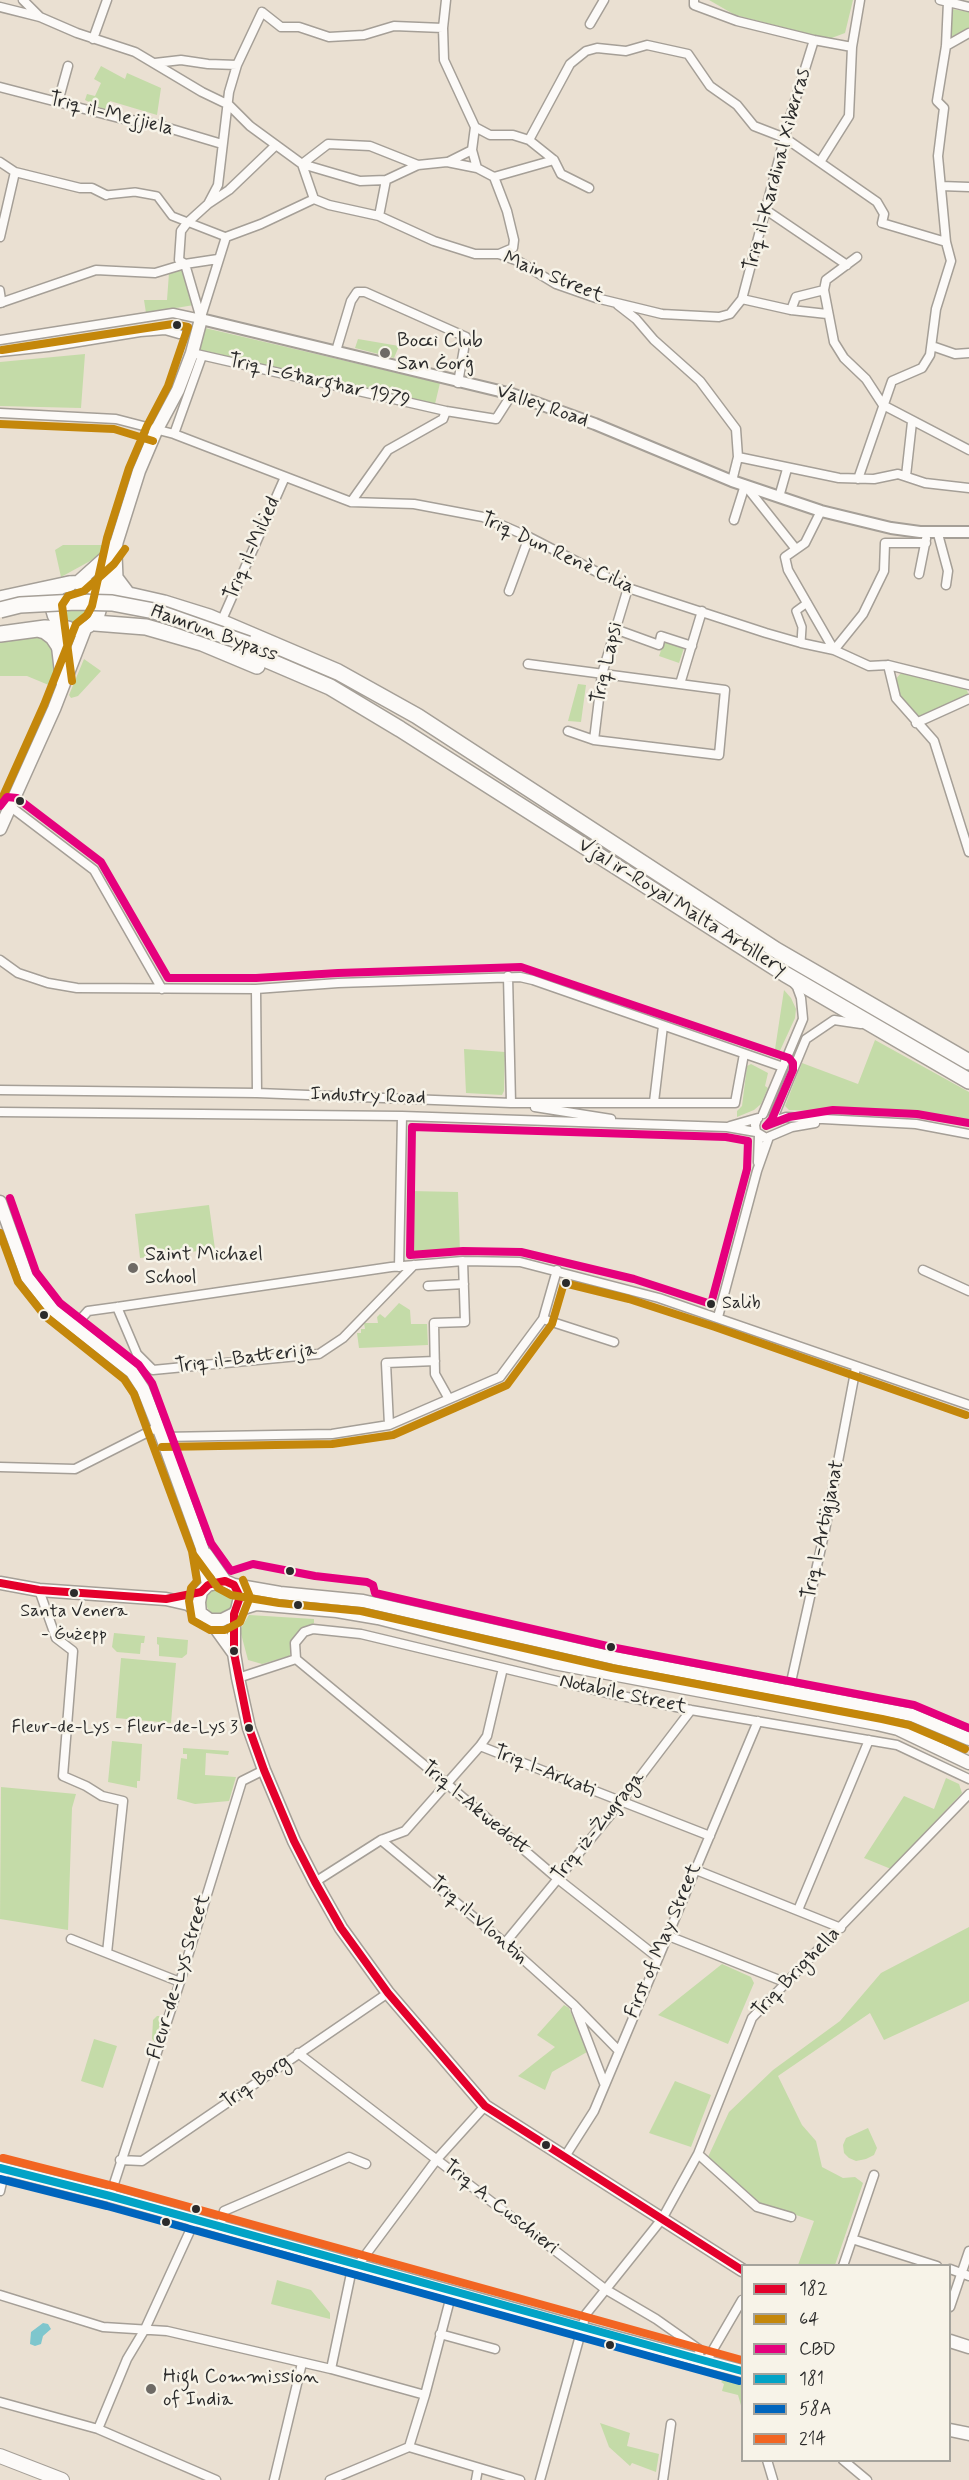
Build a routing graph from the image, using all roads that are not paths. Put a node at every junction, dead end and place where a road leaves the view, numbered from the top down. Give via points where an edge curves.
1 (18, 0) edge
2 (23, 0) edge
3 (107, 0) edge
4 (446, 0) edge
5 (604, 0) edge
6 (860, 0) edge
7 (944, 1) edge
8 (694, 2) edge
9 (0, 7) edge
10 (969, 7) edge
11 (11, 10) junction
12 (40, 17) junction
13 (590, 24) dead end
14 (443, 28) junction
15 (969, 33) edge
16 (93, 39) junction
17 (814, 40) junction
18 (946, 46) junction
19 (852, 47) junction
20 (155, 63) junction
21 (237, 65) junction
22 (68, 66) dead end
23 (0, 87) edge
24 (58, 102) junction
25 (229, 105) junction
26 (475, 127) junction
27 (785, 138) junction
28 (529, 140) junction
29 (222, 144) junction
30 (276, 145) junction
31 (472, 150) junction
32 (554, 160) junction
33 (0, 162) edge
34 (447, 162) junction
35 (820, 162) junction
36 (302, 164) junction
37 (418, 165) junction
38 (477, 168) junction
39 (15, 172) junction
40 (494, 177) junction
41 (386, 180) junction
42 (941, 186) junction
43 (589, 188) dead end
44 (969, 188) edge
45 (106, 195) joint
46 (314, 199) junction
47 (208, 204) junction
48 (766, 210) junction
49 (379, 216) junction
50 (187, 223) junction
51 (0, 237) edge
52 (226, 237) junction
53 (946, 242) junction
54 (499, 254) junction
55 (857, 257) dead end
56 (218, 259) junction
57 (185, 264) junction
58 (847, 265) junction
59 (0, 290) edge
60 (824, 290) junction
61 (742, 299) junction
62 (613, 302) junction
63 (1, 303) edge
64 (791, 310) junction
65 (827, 314) junction
66 (201, 319) junction
67 (179, 334) dead end
68 (0, 340) edge
69 (932, 346) junction
70 (336, 351) junction
71 (0, 352) edge
72 (969, 353) edge
73 (197, 354) junction
74 (458, 383) junction
75 (512, 394) junction
76 (883, 405) junction
77 (446, 411) junction
78 (0, 413) edge
79 (912, 422) junction
80 (156, 430) junction
81 (174, 434) junction
82 (969, 450) edge
83 (738, 458) junction
84 (787, 469) junction
85 (285, 477) junction
86 (906, 477) junction
87 (858, 479) junction
88 (732, 481) junction
89 (745, 485) junction
90 (969, 488) edge
91 (779, 497) junction
92 (351, 502) junction
93 (821, 510) junction
94 (734, 520) dead end
95 (969, 532) edge
96 (938, 534) junction
97 (529, 537) junction
98 (926, 538) junction
99 (116, 548) junction
100 (795, 548) junction
101 (919, 574) dead end
102 (77, 584) junction
103 (946, 585) dead end
104 (628, 588) junction
105 (105, 591) junction
106 (509, 591) dead end
107 (127, 594) junction
108 (0, 599) edge
109 (807, 603) junction
110 (0, 610) edge
111 (702, 611) junction
112 (0, 619) edge
113 (94, 620) junction
114 (221, 622) junction
115 (62, 628) junction
116 (35, 629) junction
117 (615, 629) junction
118 (0, 634) edge
119 (801, 643) junction
120 (59, 646) junction
121 (692, 646) junction
122 (247, 647) junction
123 (834, 650) junction
124 (528, 664) dead end
125 (888, 665) junction
126 (602, 674) junction
127 (680, 684) junction
128 (63, 685) junction
129 (969, 685) edge
130 (969, 699) edge
131 (417, 716) junction
132 (916, 723) junction
133 (400, 729) junction
134 (568, 731) dead end
135 (594, 740) junction
136 (11, 807) junction
137 (0, 829) edge
138 (969, 852) edge
139 (0, 960) edge
140 (785, 974) junction
141 (508, 976) junction
142 (162, 989) junction
143 (256, 989) junction
144 (663, 1026) junction
145 (876, 1027) junction
146 (744, 1054) junction
147 (969, 1062) edge
148 (783, 1068) junction
149 (969, 1081) edge
150 (0, 1090) edge
151 (257, 1093) junction
152 (654, 1102) junction
153 (511, 1103) junction
154 (0, 1112) edge
155 (402, 1116) junction
156 (760, 1116) junction
157 (776, 1118) junction
158 (834, 1120) junction
159 (648, 1125) junction
160 (727, 1127) junction
161 (758, 1133) junction
162 (969, 1134) edge
163 (773, 1135) junction
164 (757, 1171) junction
165 (0, 1202) edge
166 (463, 1261) junction
167 (414, 1265) junction
168 (399, 1267) junction
169 (558, 1270) junction
170 (923, 1270) dead end
171 (464, 1284) junction
172 (428, 1286) dead end
173 (969, 1291) edge
174 (117, 1307) junction
175 (718, 1317) junction
176 (543, 1319) junction
177 (73, 1328) junction
178 (614, 1342) dead end
179 (435, 1362) junction
180 (856, 1367) junction
181 (449, 1399) junction
182 (969, 1405) edge
183 (389, 1425) junction
184 (160, 1432) junction
185 (0, 1467) edge
186 (202, 1548) junction
187 (0, 1583) edge
188 (230, 1583) junction
189 (205, 1589) junction
190 (39, 1590) junction
191 (166, 1599) junction
192 (236, 1612) junction
193 (205, 1617) junction
194 (234, 1653) junction
195 (296, 1659) junction
196 (503, 1668) junction
197 (238, 1678) junction
198 (789, 1691) junction
199 (691, 1710) junction
200 (758, 1721) junction
201 (969, 1739) edge
202 (869, 1740) junction
203 (480, 1746) junction
204 (969, 1763) edge
205 (264, 1770) junction
206 (969, 1779) edge
207 (446, 1783) junction
208 (969, 1794) edge
209 (621, 1802) junction
210 (710, 1836) junction
211 (381, 1840) junction
212 (696, 1870) junction
213 (558, 1879) junction
214 (315, 1882) junction
215 (798, 1910) junction
216 (841, 1928) junction
217 (666, 1935) junction
218 (71, 1939) dead end
219 (505, 1943) junction
220 (107, 1953) junction
221 (657, 1957) junction
222 (180, 1982) junction
223 (787, 1983) junction
224 (388, 1993) junction
225 (574, 2005) junction
226 (618, 2050) junction
227 (298, 2053) junction
228 (604, 2083) junction
229 (485, 2106) junction
230 (698, 2154) junction
231 (564, 2158) junction
232 (437, 2159) junction
233 (120, 2160) junction
234 (366, 2164) dead end
235 (3, 2169) edge
236 (874, 2175) dead end
237 (0, 2191) edge
238 (110, 2196) junction
239 (791, 2217) dead end
240 (662, 2219) junction
241 (195, 2220) junction
242 (220, 2227) junction
243 (852, 2239) junction
244 (969, 2251) edge
245 (843, 2264) edge
246 (934, 2264) edge
247 (355, 2265) junction
248 (741, 2269) edge
249 (965, 2274) edge
250 (605, 2289) junction
251 (452, 2292) junction
252 (0, 2295) edge
253 (741, 2302) edge
254 (951, 2305) edge
255 (582, 2328) junction
256 (145, 2329) junction
257 (440, 2334) junction
258 (951, 2341) edge
259 (969, 2347) edge
260 (495, 2349) dead end
261 (703, 2359) junction
262 (302, 2364) junction
263 (331, 2369) junction
264 (741, 2371) edge
265 (425, 2395) junction
266 (0, 2403) edge
267 (671, 2424) dead end
268 (98, 2429) junction
269 (951, 2430) edge
270 (969, 2434) edge
271 (409, 2447) junction
272 (0, 2457) edge
273 (768, 2462) edge
274 (845, 2462) edge
275 (478, 2469) junction
276 (62, 2480) edge
277 (216, 2480) edge
278 (274, 2480) edge
279 (330, 2480) edge
280 (476, 2480) edge
281 (520, 2480) edge
282 (540, 2480) edge
283 (663, 2480) edge
284 (773, 2480) edge
285 (867, 2480) edge

1 - 11 street
2 - 12 street
3 - 16 street
4 - 14 street
5 - 13 street
6 - 19 street
7 - 10 street
7 - 18 street
8 - 17 street via 737,21
9 - 11 street
11 - 12 street
12 - 16 street
14 - 21 street via 394,27 364,35 329,37 299,27 281,27 262,12
14 - 26 street via 444,60
15 - 18 street
16 - 20 street via 135,52
17 - 19 street
17 - 27 street, Triq il-Kardinal Xiberras
18 - 42 street via 937,101 944,108 938,156
19 - 35 street via 849,116
20 - 21 street via 181,60
20 - 25 street
21 - 25 street
22 - 24 street
23 - 24 street, Triq il-Mejjiela
24 - 29 street, Triq il-Mejjiela
25 - 29 street
25 - 30 street
26 - 28 street via 490,135
26 - 31 street
27 - 28 street via 754,126 737,105 710,86 688,54 647,45 626,51 586,51 570,64
27 - 35 street
27 - 48 street, Triq il-Kardinal Xiberras
28 - 32 street
29 - 47 street via 218,185
30 - 36 street
30 - 47 street via 229,190
31 - 34 street
31 - 38 street
32 - 40 street
32 - 43 street via 561,174
33 - 39 street
34 - 37 street
34 - 38 street
35 - 53 street via 877,202 884,214 882,224
36 - 37 street via 328,144 370,146
36 - 41 street via 360,181
36 - 46 street
37 - 41 street
38 - 40 street
39 - 45 street via 92,188
39 - 51 street
40 - 54 street via 514,240 513,248
41 - 49 street
42 - 44 street
42 - 53 street
45 - 50 street via 135,192 157,196 172,216
46 - 49 street, Main Street
46 - 52 street
47 - 50 street
48 - 58 street
48 - 61 street, Triq il-Kardinal Xiberras
49 - 54 street, Main Street via 434,241 475,254
50 - 52 street
50 - 57 street via 182,231 179,260
52 - 56 street
53 - 69 street via 951,261 936,309
54 - 62 street, Main Street via 571,290
55 - 58 street
56 - 57 street
56 - 66 street
57 - 63 street via 155,273 96,270
57 - 66 street
58 - 60 street via 826,280
59 - 63 street
60 - 64 street via 796,297
60 - 65 street
61 - 62 street, Main Street via 730,314 701,318 662,314
61 - 64 street
62 - 83 street via 636,319 704,386 736,429
64 - 65 street
65 - 76 street via 834,342
66 - 68 street, Valley Road via 173,314
66 - 70 street, Valley Road
66 - 73 main road
67 - 71 street via 165,330 140,332
69 - 72 street via 955,354
69 - 76 street via 922,368 892,381
70 - 74 street, Valley Road
70 - 74 street via 351,301 357,292 365,292 466,337
73 - 77 street, Triq l-Għargħar 1979
73 - 80 main road
73 - 81 street
74 - 75 street, Valley Road
75 - 77 street, Triq l-Għargħar 1979 via 496,419
75 - 88 street, Valley Road
76 - 79 street
76 - 87 street
77 - 92 street via 443,419 388,450
78 - 80 street, Triq Dun Renè Cilia via 116,418
79 - 82 street
79 - 86 street
80 - 81 street, Triq Dun Renè Cilia
80 - 99 main road
81 - 85 street, Triq Dun Renè Cilia
83 - 84 street
83 - 88 street
84 - 87 street
84 - 91 street
85 - 92 street, Triq Dun Renè Cilia
85 - 114 street, Triq il-Milied
86 - 87 street via 898,474
86 - 90 street
88 - 89 street, Valley Road
89 - 91 street, Valley Road
89 - 94 street
89 - 100 street
91 - 93 street, Valley Road
92 - 97 street, Triq Dun Renè Cilia via 414,504 483,517
93 - 98 street, Valley Road
93 - 100 street via 806,543
95 - 96 street, Valley Road
96 - 98 street, Valley Road
96 - 103 street via 948,571
97 - 104 street, Triq Dun Renè Cilia
97 - 106 street
98 - 101 street
98 - 123 street via 885,543 884,571 863,614
99 - 102 main road
99 - 105 main road
99 - 107 highway via 115,578
100 - 109 street via 785,557
102 - 105 highway
102 - 108 highway
102 - 113 main road via 96,591 100,599
102 - 115 main road via 55,594 51,611
104 - 111 street, Triq Dun Renè Cilia
104 - 117 street, Triq Lapsi
105 - 107 highway
105 - 113 main road
107 - 114 highway
109 - 119 street via 796,611 802,627
109 - 123 street
110 - 122 highway, Ħamrun Bypass, bridge via 20,605 112,603 154,611
111 - 119 street, Triq Dun Renè Cilia
111 - 121 street
112 - 122 highway, Ħamrun Bypass via 21,613 75,609 112,611 152,618
113 - 115 main road
113 - 128 main road
113 - 133 highway via 146,627 202,643
114 - 131 highway via 338,672
115 - 116 highway
115 - 120 main road
116 - 118 highway
116 - 120 highway via 45,631
117 - 121 street via 659,645 662,636
117 - 126 street, Triq Lapsi
119 - 123 street, Triq Dun Renè Cilia
120 - 128 main road
121 - 127 street
122 - 131 highway, Ħamrun Bypass
122 - 133 highway, Ħamrun Bypass via 330,687
123 - 125 street, Triq Dun Renè Cilia via 869,666
124 - 126 street
125 - 129 street, Triq Dun Renè Cilia
125 - 132 street via 896,698
126 - 127 street
126 - 135 street, Triq Lapsi
127 - 135 street via 725,690 719,755
128 - 136 main road
130 - 132 street
131 - 147 highway, Vjal ir-Royal Malta Artillery via 740,927
132 - 138 street via 934,741
133 - 140 highway, Vjal ir-Royal Malta Artillery
134 - 135 street
136 - 137 main road
136 - 142 street via 94,870
139 - 142 street via 18,973 48,983 77,988
140 - 145 highway, Vjal ir-Royal Malta Artillery
140 - 148 street via 797,987 803,1018
141 - 143 street
141 - 144 street via 533,980
141 - 153 street
142 - 143 street
143 - 151 street
144 - 146 street
144 - 152 street
145 - 149 highway, Vjal ir-Royal Malta Artillery
145 - 157 street via 834,1020 806,1039
146 - 148 street
146 - 152 street, Industry Road via 735,1103
148 - 156 street
150 - 151 street, Industry Road
151 - 153 street, Industry Road
152 - 153 street, Industry Road
153 - 159 street
154 - 155 street, Industry Road
155 - 159 street, Industry Road
155 - 168 street
156 - 157 street
156 - 160 street, Industry Road
156 - 161 street via 754,1125
157 - 158 street
157 - 163 street via 779,1126
158 - 162 street via 916,1124
158 - 163 street via 792,1126
159 - 160 street, Industry Road
160 - 161 street, Industry Road
161 - 163 street
161 - 164 street
163 - 164 street
164 - 175 street
165 - 177 main road via 27,1277
166 - 167 street
166 - 169 street via 520,1262
166 - 171 street
167 - 168 street
167 - 174 street, Triq il-Batterija via 343,1338 319,1354 153,1370 137,1354
168 - 174 street
169 - 175 street
169 - 176 street
170 - 173 street
171 - 172 street
171 - 179 street via 465,1322 434,1323
174 - 177 street via 88,1311
175 - 180 street
176 - 178 street
176 - 181 street via 500,1377
177 - 184 main road via 132,1372
179 - 181 street via 435,1374
179 - 183 street via 386,1363
180 - 182 street
180 - 198 street, Triq l-Artiġjanat
181 - 183 street
183 - 184 street via 332,1434
184 - 185 street via 75,1469
184 - 186 main road
186 - 188 main road
186 - 189 main road
187 - 190 main road
188 - 189 main road
188 - 192 main road via 240,1597
188 - 198 main road via 280,1593 363,1601 614,1658
189 - 191 main road
189 - 193 main road via 199,1602
190 - 191 main road
190 - 220 street via 56,1638 73,1651 63,1776 102,1796 123,1801
191 - 193 main road via 188,1605
192 - 193 main road via 222,1620
192 - 194 main road
192 - 204 main road via 256,1604 362,1614 554,1663 898,1729
193 - 194 main road
194 - 197 main road
195 - 196 street, Notabile Street via 295,1642 313,1629 361,1634
195 - 197 street
195 - 207 street, Triq l-Akwedott
196 - 199 street, Notabile Street
196 - 203 street via 487,1736
197 - 205 main road via 249,1728
198 - 201 main road via 912,1715
199 - 200 street, Notabile Street
199 - 209 street, Triq iż-Żugraga
200 - 202 street, Notabile Street
200 - 210 street, First of May Street
202 - 206 street, Notabile Street via 897,1745
202 - 215 street
203 - 207 street
203 - 209 street, Triq l-Arkati
205 - 214 main road
205 - 222 street, Fleur-de-Lys Street via 242,1781
207 - 211 street via 405,1831
207 - 213 street, Triq l-Akwedott
208 - 216 street, Triq Brigħella
209 - 210 street, Triq l-Arkati
209 - 213 street, Triq iż-Żugraga
210 - 212 street, First of May Street
211 - 214 street
211 - 219 street, Triq il-Vlontin
212 - 215 street
212 - 217 street, First of May Street
213 - 219 street, Triq iż-Żugraga
213 - 221 street, Triq l-Akwedott
214 - 224 main road via 341,1928
215 - 216 street
216 - 223 street, Triq Brigħella
217 - 221 street, First of May Street
217 - 223 street
218 - 220 street
219 - 225 street, Triq il-Vlontin
220 - 222 street
221 - 226 street, First of May Street
222 - 233 street, Fleur-de-Lys Street
223 - 230 street, Triq Brigħella via 752,2018
224 - 227 street, Triq Borg
224 - 229 main road
225 - 226 street, Triq il-Vlontin
225 - 228 street, Triq il-Vlontin
226 - 228 street, First of May Street
227 - 232 street, Triq A. Cuschieri
227 - 233 street, Triq Borg via 142,2161
228 - 231 street, First of May Street via 594,2111
229 - 231 main road
229 - 232 street
230 - 239 street via 757,2207
230 - 240 street, Triq Brigħella
231 - 240 main road
232 - 247 street
232 - 250 street, Triq A. Cuschieri
233 - 238 street, Fleur-de-Lys Street
234 - 242 street via 349,2157 224,2211
235 - 237 street
235 - 238 main road
236 - 243 street
238 - 241 main road
240 - 248 main road
240 - 250 street, Triq Brigħella
241 - 242 main road
241 - 256 street
242 - 247 main road
243 - 245 street
243 - 246 street
244 - 249 street
247 - 251 main road
247 - 263 street
249 - 254 street
250 - 255 street, Triq Brigħella via 586,2314
250 - 261 street, Triq A. Cuschieri via 700,2350
251 - 255 main road
251 - 257 street
252 - 256 street via 103,2327
253 - 261 street
255 - 261 main road
255 - 282 street, Triq Brigħella
256 - 262 street
256 - 268 street via 127,2359
257 - 260 street
257 - 265 street
258 - 259 main road
261 - 264 main road
262 - 263 street
262 - 278 street
263 - 265 street
265 - 271 street
266 - 268 street
267 - 283 street
268 - 277 street
269 - 270 main road
271 - 275 street
271 - 279 street
272 - 276 main road
273 - 284 street
274 - 285 street
275 - 280 street
275 - 281 street

